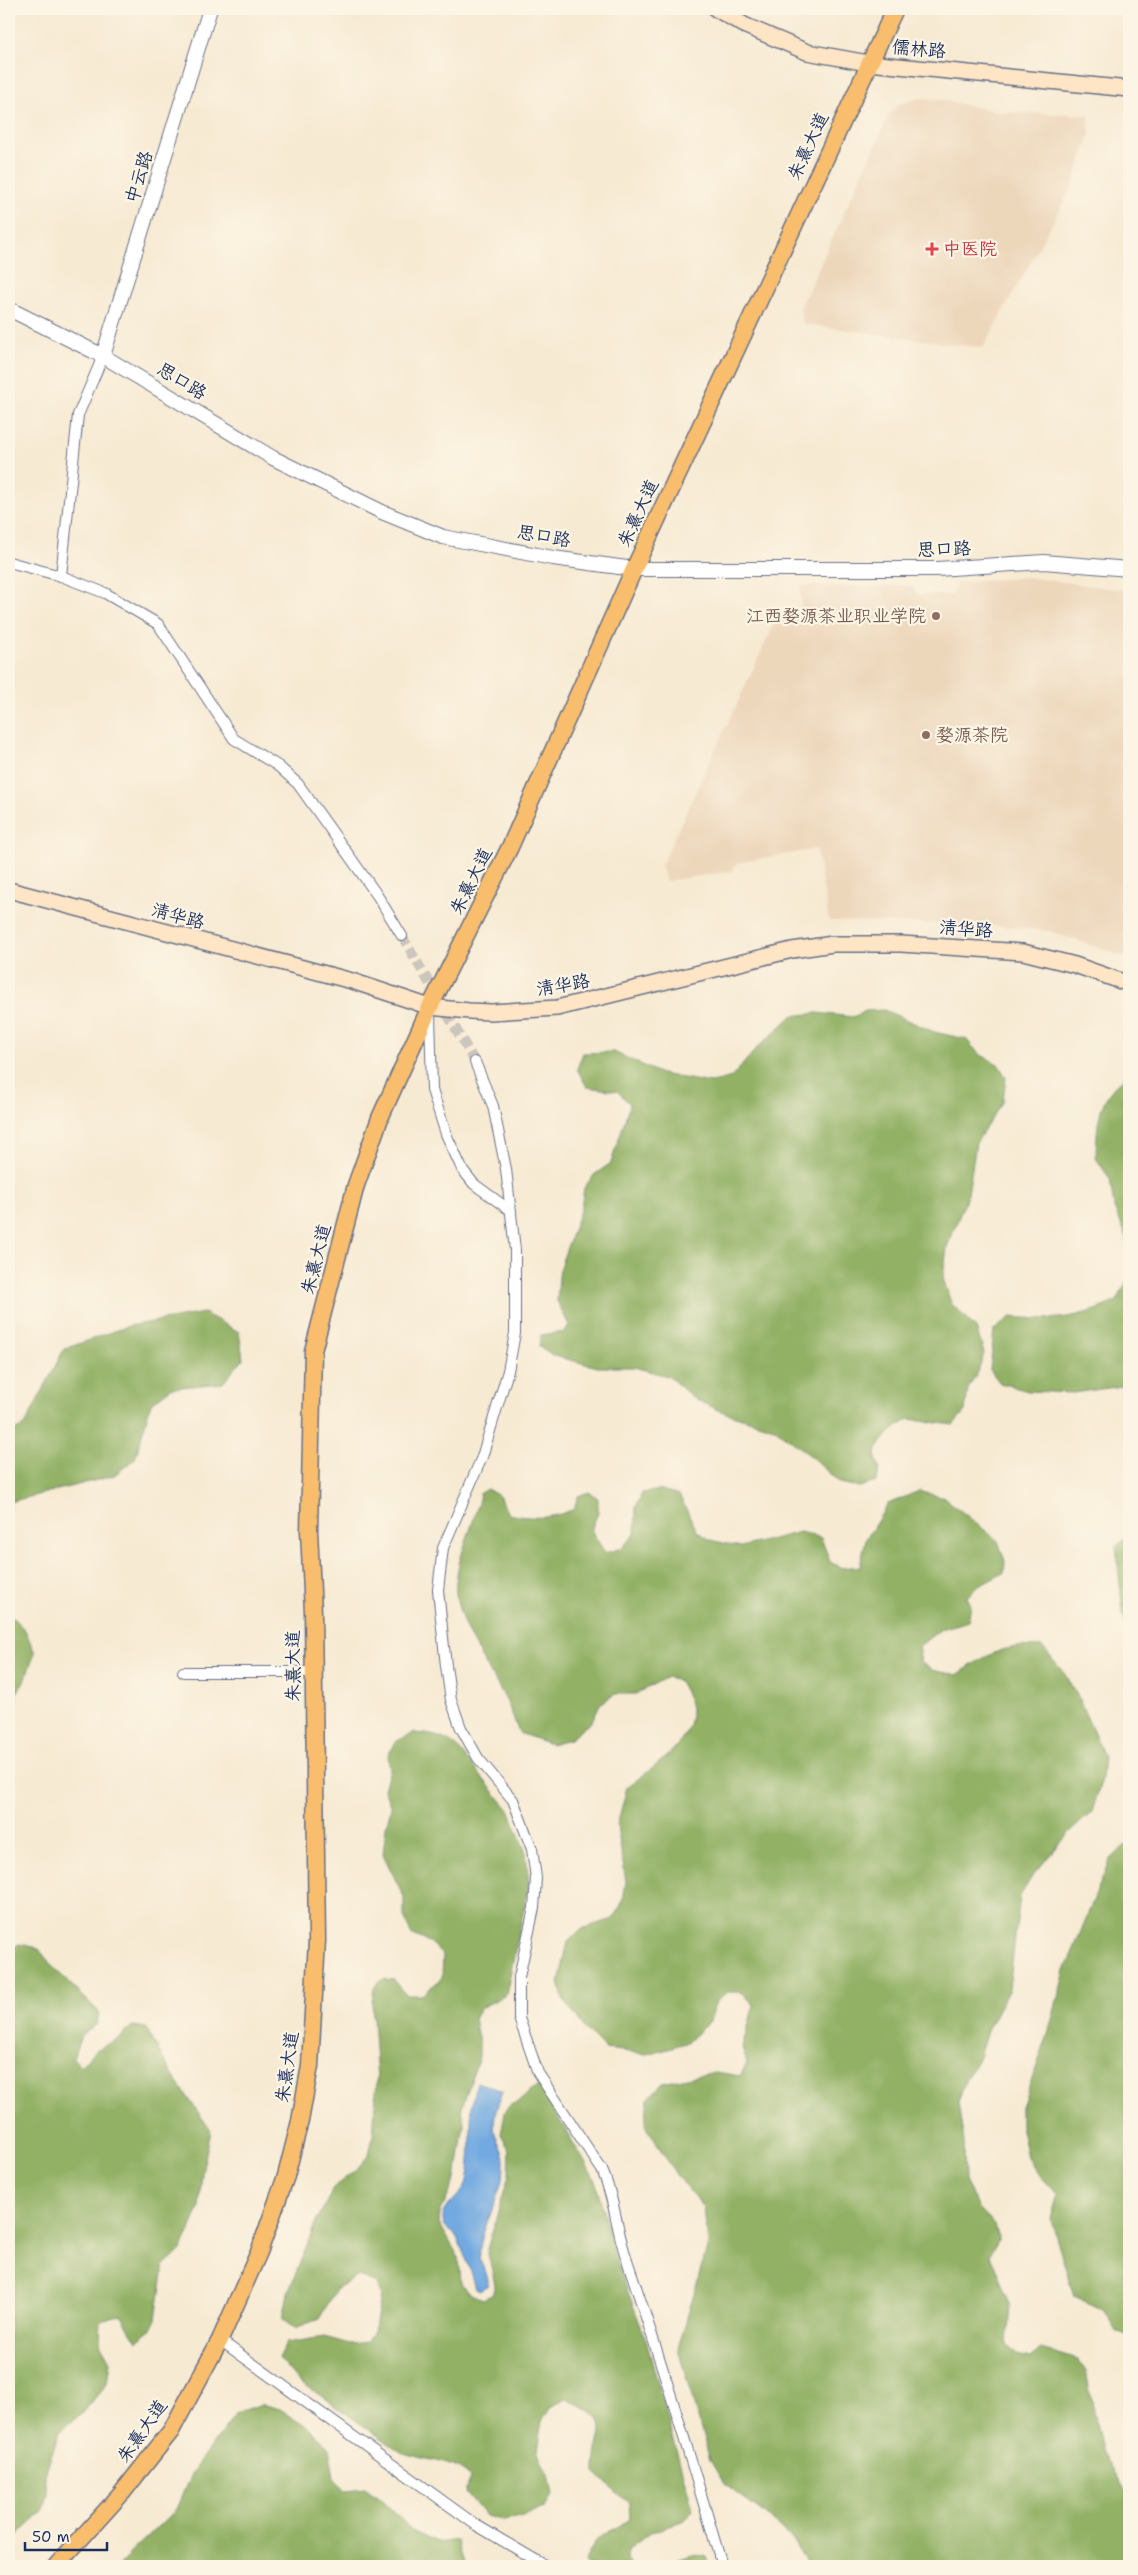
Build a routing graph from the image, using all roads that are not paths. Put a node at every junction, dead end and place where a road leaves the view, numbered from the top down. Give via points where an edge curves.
1 (210, 9) edge
2 (716, 9) edge
3 (895, 9) edge
4 (868, 63) junction
5 (1129, 89) edge
6 (9, 309) edge
7 (103, 356) junction
8 (9, 562) edge
9 (634, 569) junction
10 (1129, 569) edge
11 (61, 576) junction
12 (9, 890) edge
13 (402, 936) tunnel mouth
14 (1129, 984) edge
15 (430, 1007) junction
16 (475, 1062) tunnel mouth
17 (511, 1211) junction
18 (183, 1672) dead end
19 (313, 1672) junction
20 (220, 2340) junction
21 (56, 2566) edge
22 (546, 2566) edge
23 (722, 2566) edge

1 - 7 street, 中云路
2 - 4 main road, 儒林路 via 746,26 807,52
3 - 4 main road, 朱熹大道
4 - 5 main road, 儒林路
4 - 9 main road, 朱熹大道
6 - 7 street, 思口路
7 - 9 street, 思口路 via 273,458 382,512 443,537 553,558
7 - 11 street via 78,415
8 - 11 street
9 - 10 street, 思口路 via 937,569 1044,562
9 - 15 main road, 朱熹大道 via 510,848
11 - 13 street via 105,593 158,624 234,739 278,766 298,784 377,895
12 - 15 main road, 清华路 via 352,981
14 - 15 main road, 清华路 via 1075,965 1023,952 902,944 833,944 792,950 557,1008 491,1012
15 - 17 street via 432,1090 446,1134 462,1169 474,1184
15 - 19 main road, 朱熹大道 via 380,1118 356,1185 313,1351 309,1531
16 - 17 street via 493,1106
17 - 23 street via 515,1250 515,1332 508,1371 482,1457 443,1548 439,1573 438,1590 451,1700 461,1728 478,1758 513,1800 532,1849 536,1878 534,1908 519,1977 519,2018 538,2073 609,2185 618,2232 667,2377
18 - 19 street
19 - 20 main road, 朱熹大道 via 317,1940 310,2066 286,2176 259,2252
20 - 21 main road, 朱熹大道 via 171,2430 122,2493
20 - 22 street via 476,2524

